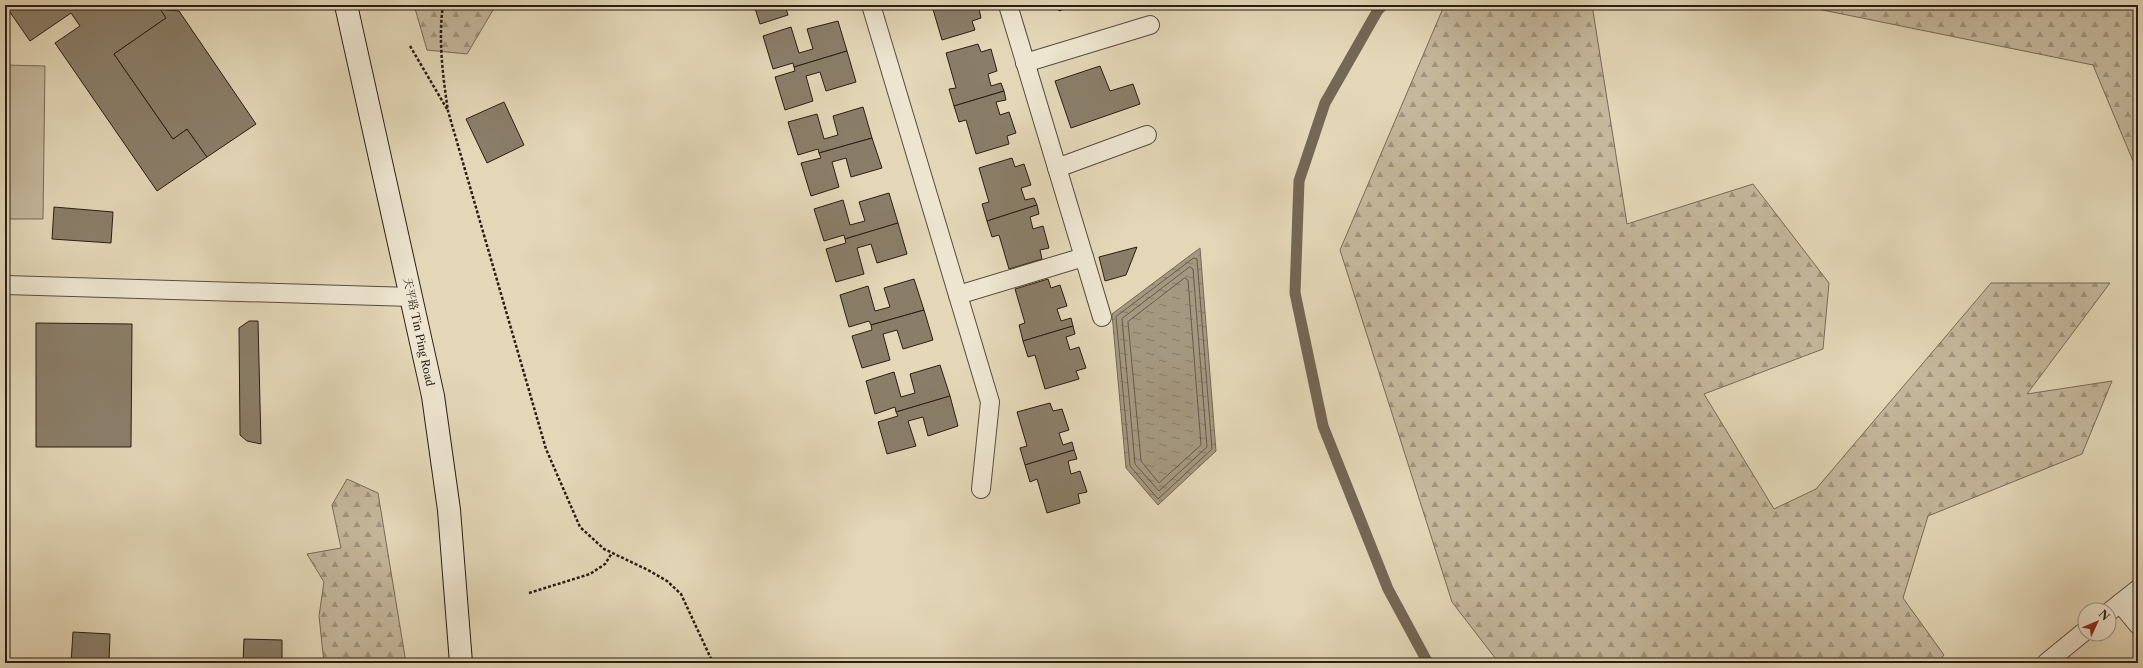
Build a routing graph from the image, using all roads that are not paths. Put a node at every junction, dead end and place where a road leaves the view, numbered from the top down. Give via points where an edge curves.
1 (346, 5) edge
2 (870, 5) edge
3 (1008, 5) edge
4 (1150, 25) dead end
5 (1025, 63) junction
6 (1147, 135) dead end
7 (1056, 168) junction
8 (1084, 257) junction
9 (5, 285) edge
10 (958, 294) junction
11 (412, 297) junction
12 (1102, 317) dead end
13 (980, 489) dead end
14 (2138, 589) edge
15 (2117, 606) edge
16 (2117, 609) edge
17 (2138, 625) edge
18 (2077, 638) edge
19 (2050, 662) edge
20 (461, 663) edge

1 - 11 street, 天平路 Tin Ping Road
2 - 10 lane
3 - 5 lane
4 - 5 lane
5 - 7 lane
6 - 7 lane
7 - 8 lane
8 - 10 lane
8 - 12 lane
9 - 11 lane
10 - 13 lane via 990,402
11 - 20 street, 天平路 Tin Ping Road via 433,396 449,510
14 - 15 lane
16 - 17 lane
18 - 19 lane

